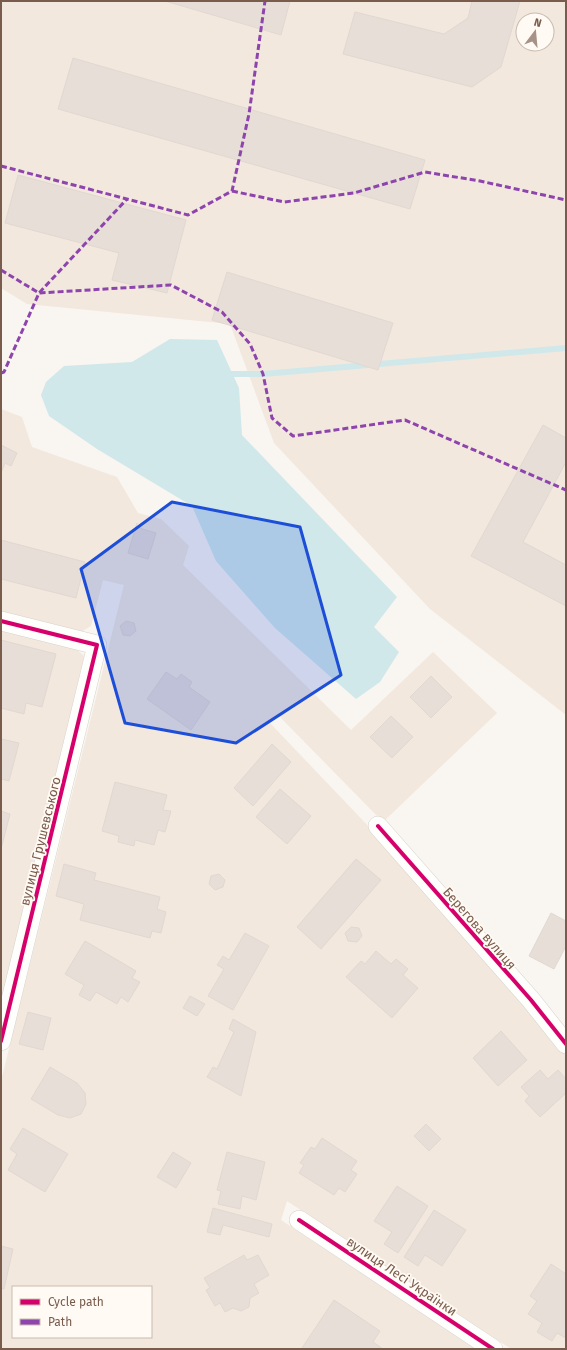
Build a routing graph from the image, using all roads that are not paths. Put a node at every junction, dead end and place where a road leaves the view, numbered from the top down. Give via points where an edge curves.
1 (1, 621) edge
2 (378, 826) dead end
3 (1, 1041) edge
4 (566, 1044) edge
5 (299, 1220) dead end
6 (494, 1349) edge

1 - 3 street, вулиця Грушевського via 98,645
2 - 4 street, Берегова вулиця via 531,1000
5 - 6 street, вулиця Лесі Українки

